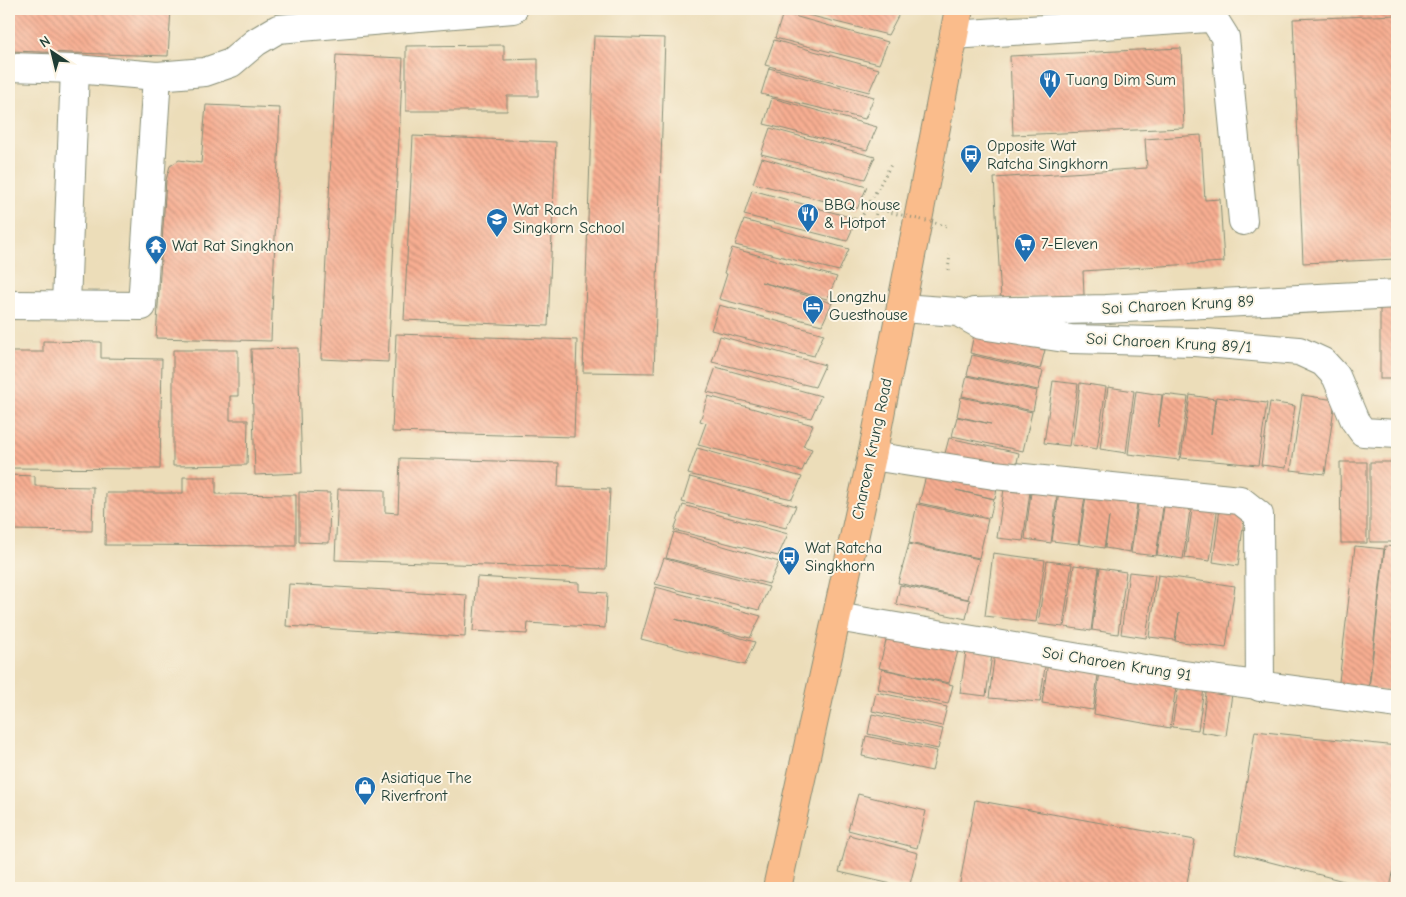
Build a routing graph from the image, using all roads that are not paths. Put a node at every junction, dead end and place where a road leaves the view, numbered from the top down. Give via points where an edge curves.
1 (513, 9) edge
2 (953, 16) edge
3 (9, 67) edge
4 (74, 69) junction
5 (157, 76) junction
6 (1243, 221) dead end
7 (1397, 294) edge
8 (66, 304) junction
9 (9, 305) edge
10 (901, 308) junction
11 (958, 312) junction
12 (1397, 434) edge
13 (872, 456) junction
14 (837, 617) junction
15 (1260, 687) junction
16 (1397, 704) edge
17 (778, 888) edge

1 - 5 street via 278,29 231,62 205,72
2 - 6 street via 1208,18 1215,21 1225,37
2 - 10 main road, Charoen Krung Road
3 - 4 street
4 - 5 street
4 - 8 street
5 - 8 street via 142,306
7 - 11 street, Soi Charoen Krung 89 via 1106,309
8 - 9 street
10 - 11 street, Soi Charoen Krung 89/1
10 - 13 main road, Charoen Krung Road
11 - 12 street, Soi Charoen Krung 89/1 via 981,325 1071,339 1196,342 1299,351 1323,362 1336,376 1363,432
13 - 14 main road, Charoen Krung Road
13 - 15 street via 994,475 1240,500 1259,515
14 - 15 street, Soi Charoen Krung 91
14 - 17 main road, Charoen Krung Road
15 - 16 street, Soi Charoen Krung 91

